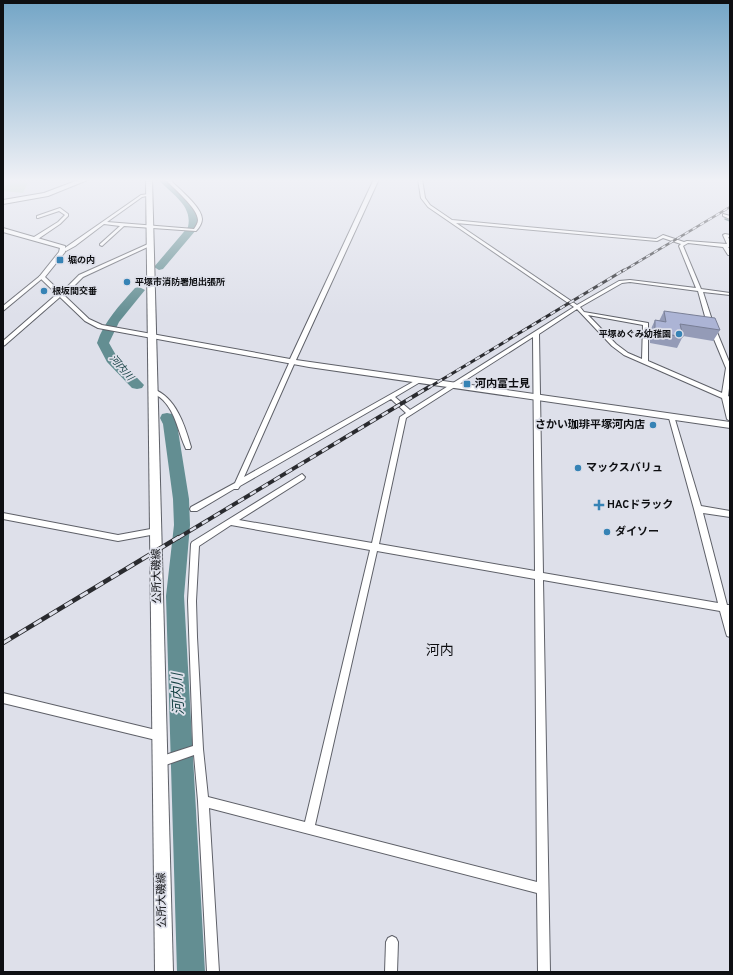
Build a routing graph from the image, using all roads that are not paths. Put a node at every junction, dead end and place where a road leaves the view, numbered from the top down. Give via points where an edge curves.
1 (57, 224) edge
2 (101, 224) edge
3 (118, 224) edge
4 (199, 224) edge
5 (356, 224) edge
6 (455, 224) edge
7 (488, 224) edge
8 (123, 225) junction
9 (149, 227) junction
10 (5, 232) edge
11 (730, 236) edge
12 (36, 238) junction
13 (684, 244) junction
14 (102, 245) dead end
15 (150, 245) junction
16 (725, 246) junction
17 (64, 250) junction
18 (730, 254) edge
19 (42, 277) junction
20 (700, 291) junction
21 (730, 294) edge
22 (60, 295) junction
23 (577, 307) junction
24 (3, 309) edge
25 (583, 313) junction
26 (536, 334) junction
27 (152, 336) junction
28 (3, 344) edge
29 (727, 355) edge
30 (292, 362) junction
31 (645, 362) junction
32 (420, 380) junction
33 (453, 386) junction
34 (153, 391) junction
35 (390, 396) junction
36 (727, 397) edge
37 (536, 398) junction
38 (410, 412) junction
39 (672, 418) junction
40 (730, 419) edge
41 (730, 425) edge
42 (188, 447) dead end
43 (302, 477) dead end
44 (236, 487) junction
45 (194, 509) dead end
46 (698, 509) junction
47 (730, 514) edge
48 (3, 516) edge
49 (231, 522) junction
50 (156, 531) junction
51 (375, 546) junction
52 (539, 575) junction
53 (727, 608) edge
54 (730, 633) edge
55 (3, 698) edge
56 (160, 736) junction
57 (198, 749) junction
58 (165, 760) junction
59 (203, 801) junction
60 (309, 828) junction
61 (543, 889) junction
62 (392, 942) dead end
63 (164, 972) edge
64 (212, 972) edge
65 (391, 972) edge
66 (544, 972) edge

1 - 12 street
2 - 17 street
3 - 8 street
4 - 9 street via 195,230
5 - 30 street
6 - 23 street
7 - 13 street via 657,240 663,236
8 - 9 street
8 - 14 street
9 - 15 main road, 公所大磯線
10 - 12 street
11 - 16 street via 725,235 730,246
12 - 17 street via 59,245
13 - 16 street via 687,242
13 - 20 street via 681,247
15 - 22 street via 81,276
15 - 27 main road, 公所大磯線
16 - 18 street
17 - 19 street
19 - 22 street
19 - 24 street
20 - 21 street
20 - 23 street via 630,281 621,282
20 - 29 street via 709,320
22 - 27 street via 87,320 104,328
22 - 28 street
23 - 25 street
23 - 26 street
25 - 31 street via 614,345 626,354
25 - 31 street via 646,324
26 - 33 street
26 - 37 street
27 - 30 street
27 - 34 main road, 公所大磯線
29 - 36 street via 730,368
30 - 32 street
30 - 44 street
31 - 36 street
32 - 33 street
32 - 35 street
33 - 37 street
33 - 38 street
34 - 42 street via 166,398 183,430
34 - 50 main road, 公所大磯線
35 - 38 street
35 - 44 street
36 - 40 street
37 - 39 street
37 - 52 street
38 - 51 street via 404,417
39 - 41 street
39 - 46 street
43 - 49 street
44 - 45 street
46 - 47 street
46 - 53 street
48 - 50 street via 118,538
49 - 51 street
49 - 57 street via 195,544 192,601
50 - 56 main road, 公所大磯線
51 - 52 street
51 - 60 street
52 - 53 street
52 - 61 street
53 - 54 street
55 - 56 street
56 - 58 main road, 公所大磯線
57 - 58 street
57 - 59 street
58 - 63 main road, 公所大磯線
59 - 60 street
59 - 64 street
60 - 61 street
61 - 66 street
62 - 65 street

